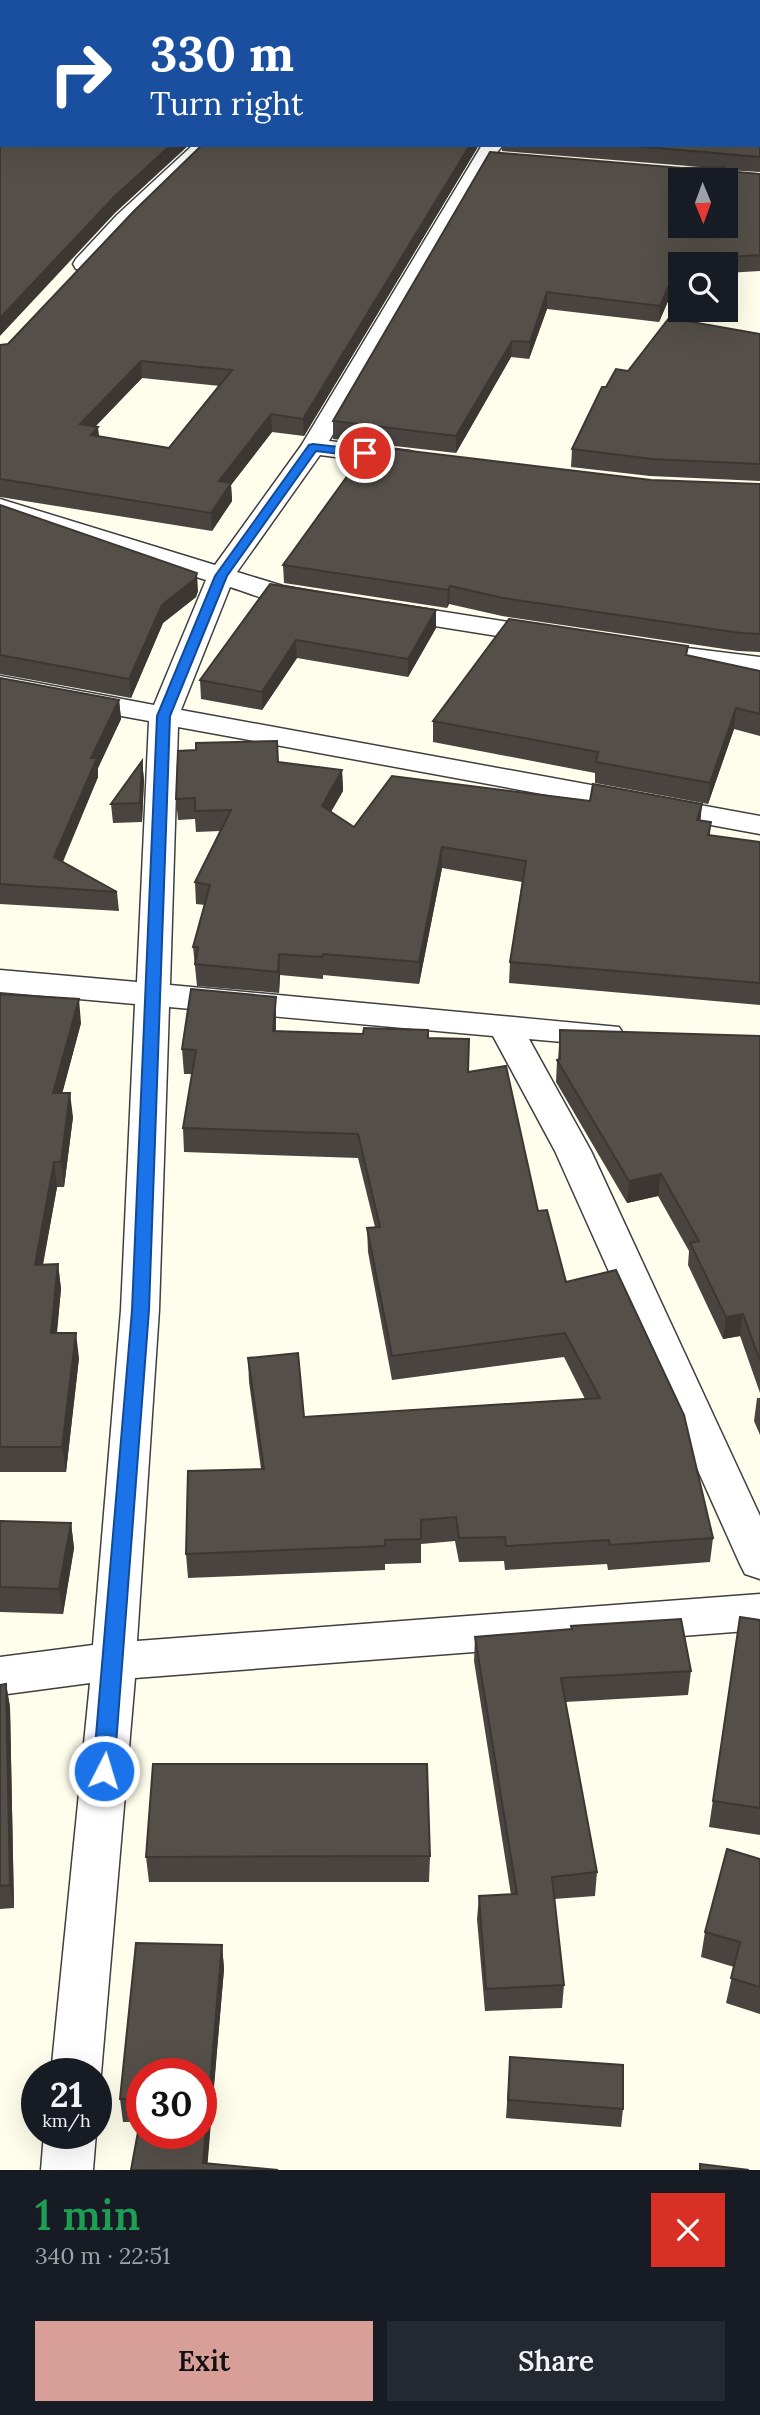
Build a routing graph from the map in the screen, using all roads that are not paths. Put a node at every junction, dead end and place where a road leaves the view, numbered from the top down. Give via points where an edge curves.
1 (203, 147) edge
2 (495, 155) edge
3 (72, 277) edge
4 (313, 447) junction
5 (435, 461) edge
6 (0, 507) edge
7 (221, 576) junction
8 (334, 603) edge
9 (362, 607) edge
10 (568, 639) edge
11 (651, 652) edge
12 (760, 666) edge
13 (0, 685) edge
14 (164, 716) junction
15 (760, 825) edge
16 (0, 981) edge
17 (152, 995) junction
18 (506, 1028) junction
19 (640, 1037) edge
20 (760, 1562) edge
21 (760, 1612) edge
22 (114, 1661) junction
23 (0, 1676) edge
24 (77, 2058) edge
25 (69, 2149) edge
26 (67, 2170) edge

1 - 3 street
2 - 4 street
4 - 5 street
4 - 7 street
6 - 7 street
7 - 8 street via 279,594
7 - 14 street
9 - 10 street
11 - 12 street
13 - 14 street
14 - 15 street
14 - 17 street
16 - 17 street
17 - 18 street
17 - 22 street via 140,1310
18 - 19 street
18 - 20 street via 573,1151
21 - 22 street
22 - 23 street
22 - 24 street
25 - 26 street

